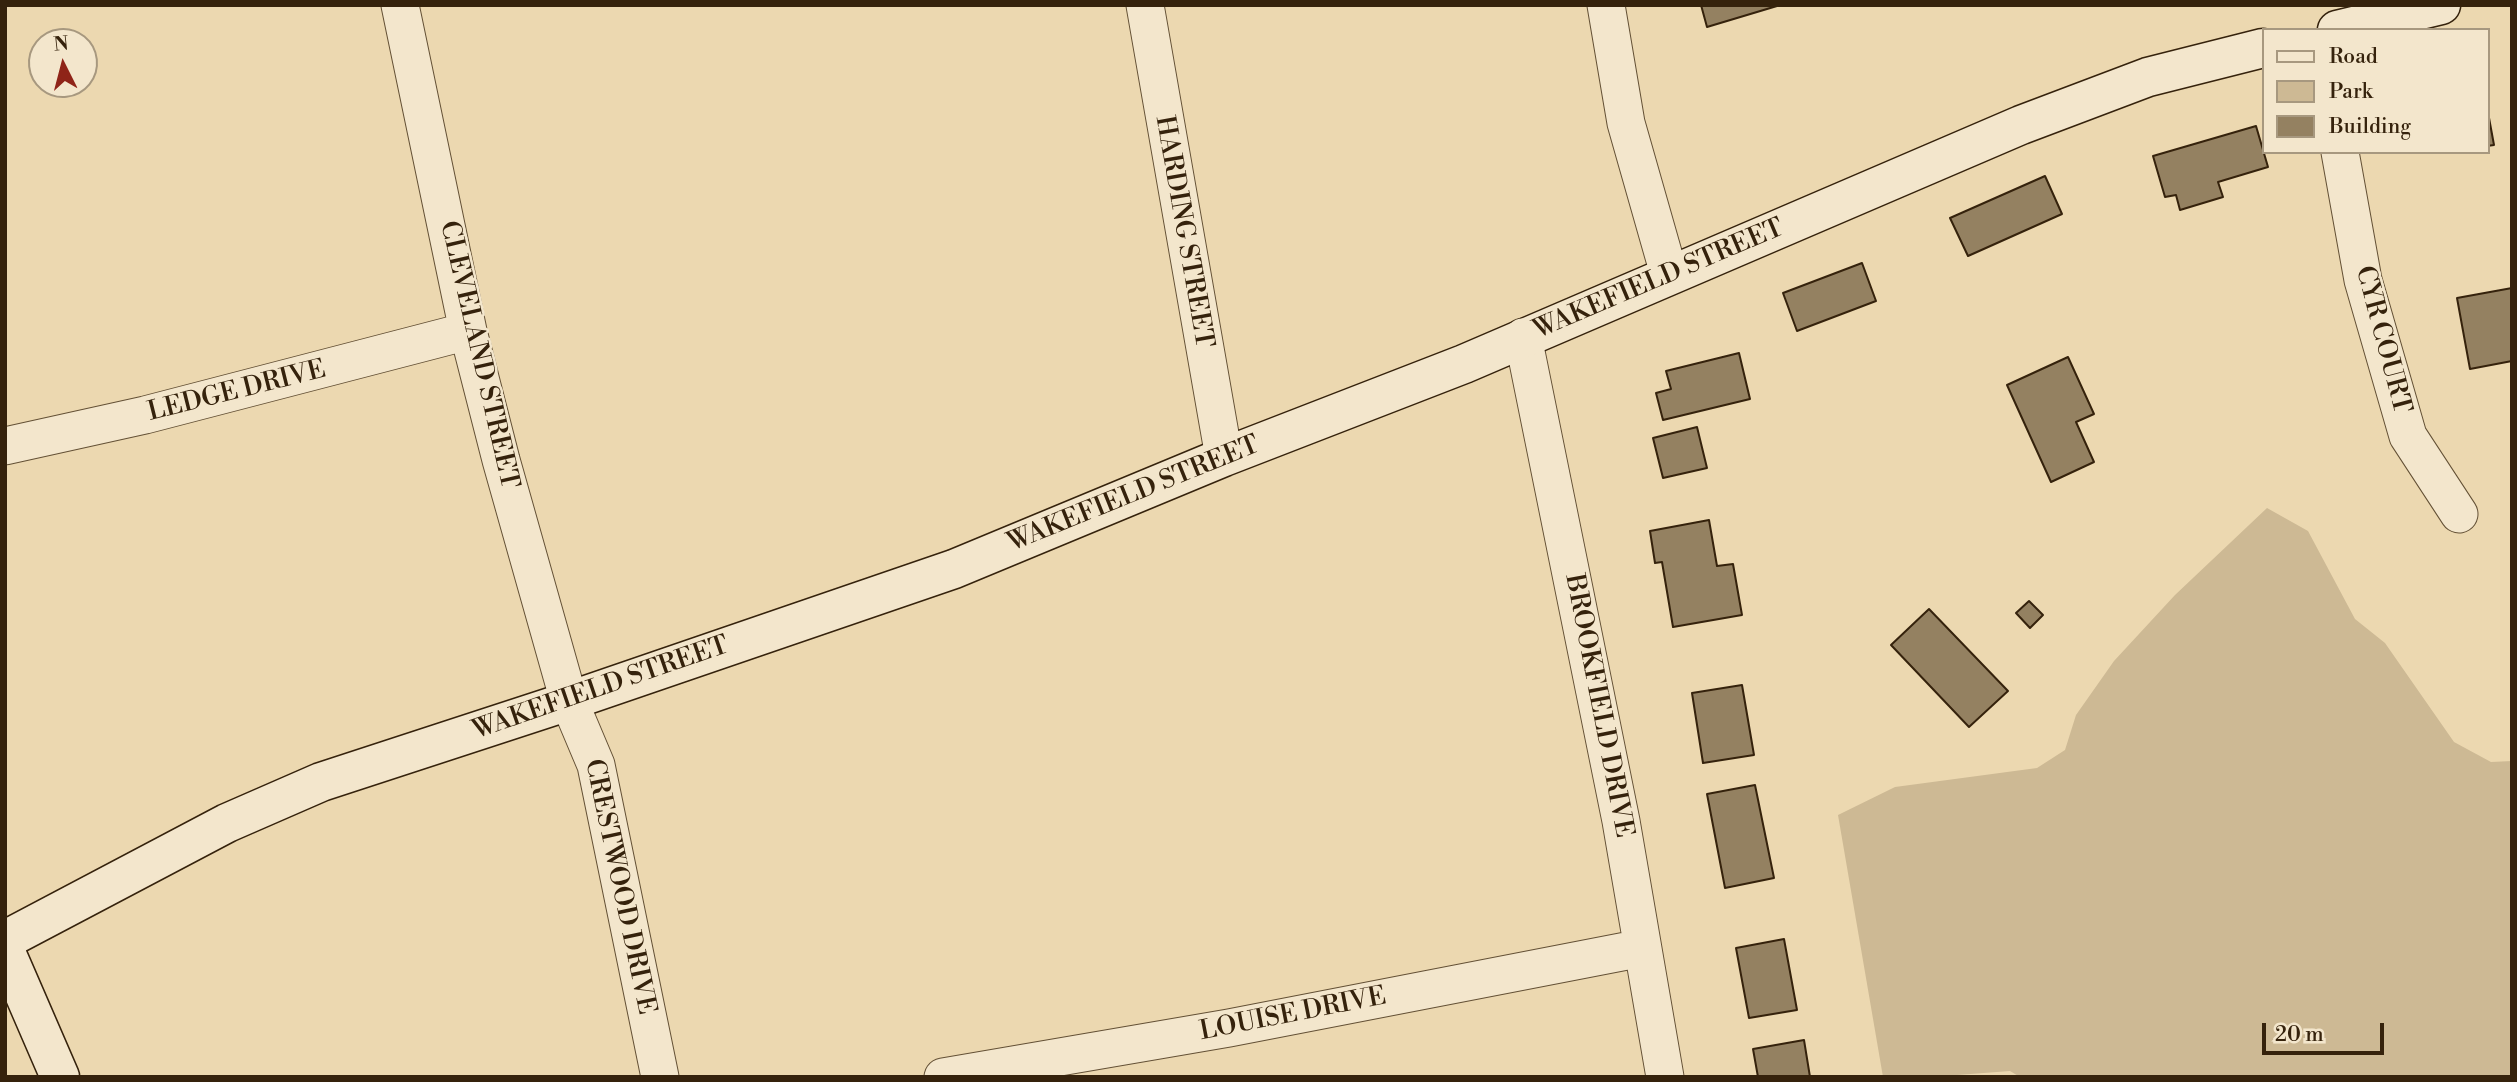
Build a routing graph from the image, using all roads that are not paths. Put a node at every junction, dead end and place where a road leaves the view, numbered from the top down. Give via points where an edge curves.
1 (400, 5) edge
2 (1144, 5) edge
3 (1606, 5) edge
4 (2441, 5) edge
5 (2345, 28) edge
6 (2262, 48) edge
7 (2340, 154) edge
8 (1669, 274) junction
9 (468, 331) junction
10 (1523, 337) junction
11 (5, 446) edge
12 (1224, 457) junction
13 (2459, 514) dead end
14 (569, 701) junction
15 (5, 940) edge
16 (1642, 948) junction
17 (5, 950) edge
18 (61, 1077) edge
19 (660, 1077) edge
20 (943, 1077) edge
21 (1665, 1077) edge

1 - 9 street, CLEVELAND STREET
2 - 12 street, HARDING STREET
3 - 8 street via 1626,123
4 - 5 street
6 - 8 street, WAKEFIELD STREET via 2148,77 2046,115
7 - 13 street, CYR COURT via 2363,280 2409,436
8 - 10 street, WAKEFIELD STREET
9 - 11 street, LEDGE DRIVE via 145,415
9 - 14 street, CLEVELAND STREET
10 - 12 street, WAKEFIELD STREET
10 - 16 street, BROOKFIELD DRIVE via 1621,821
12 - 14 street, WAKEFIELD STREET via 954,569
14 - 15 street, WAKEFIELD STREET via 321,782 227,823
14 - 19 street, CRESTWOOD DRIVE via 596,765
16 - 20 street, LOUISE DRIVE via 1229,1028
16 - 21 street, BROOKFIELD DRIVE
17 - 18 street

